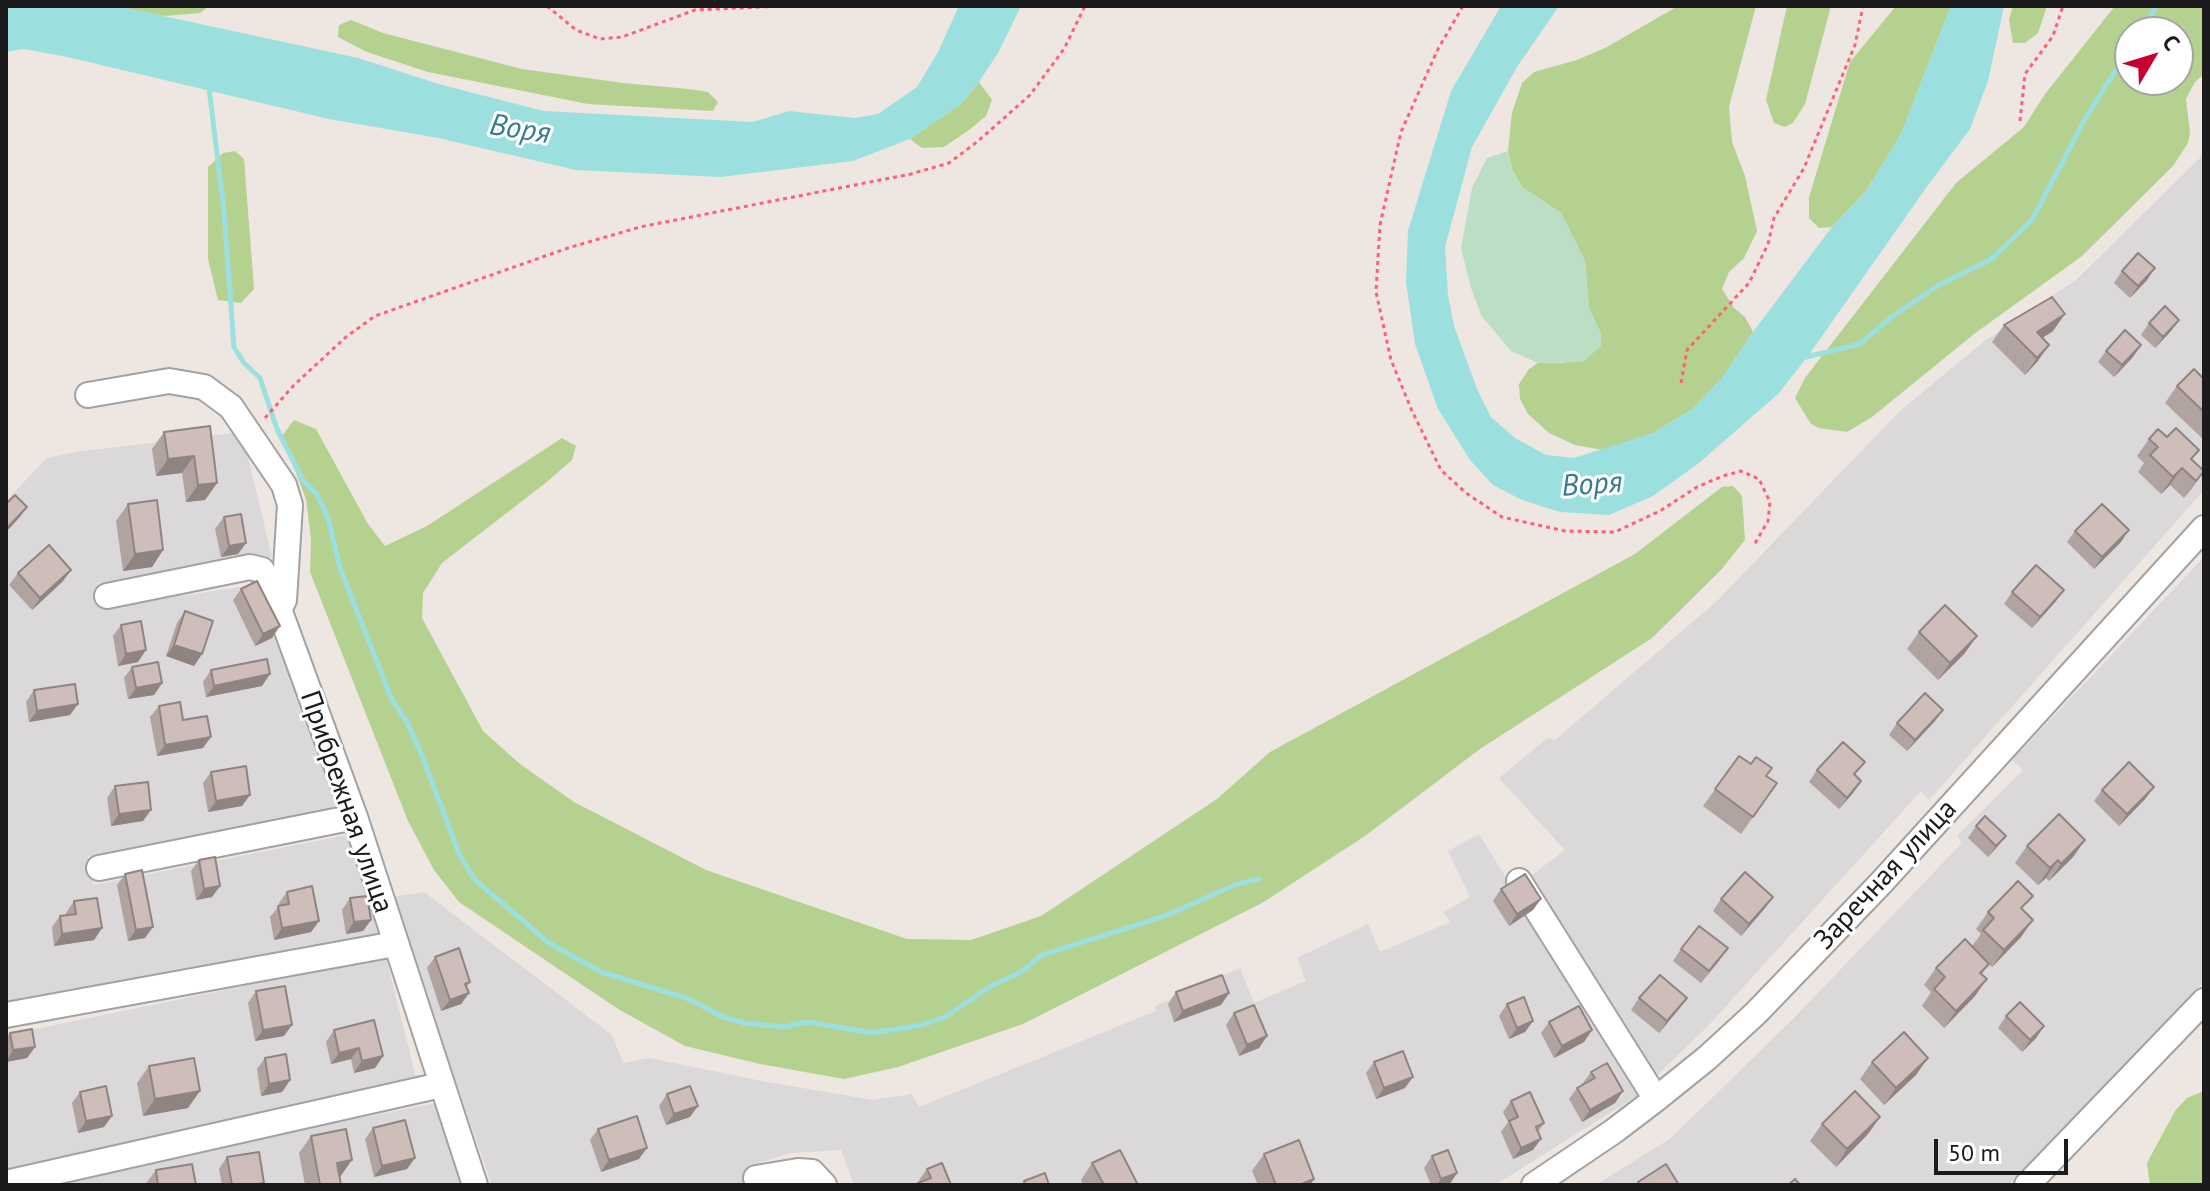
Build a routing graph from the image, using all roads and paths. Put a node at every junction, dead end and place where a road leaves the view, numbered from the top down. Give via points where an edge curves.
1 (547, 6) edge
2 (782, 6) edge
3 (1085, 6) edge
4 (1463, 6) edge
5 (1863, 6) edge
6 (2063, 6) edge
7 (2020, 121) dead end
8 (1681, 383) dead end
9 (88, 395) dead end
10 (252, 438) junction
11 (2204, 528) edge
12 (1754, 545) dead end
13 (107, 596) dead end
14 (279, 610) junction
15 (355, 817) junction
16 (99, 868) dead end
17 (1517, 879) edge
18 (395, 944) junction
19 (2204, 1001) edge
20 (6, 1015) edge
21 (441, 1085) junction
22 (1656, 1099) junction
23 (756, 1178) dead end
24 (6, 1183) edge
25 (475, 1185) edge
26 (824, 1185) edge
27 (1534, 1185) edge
28 (2027, 1185) edge

1 - 2 path via 576,30 600,39 622,37 695,10
3 - 10 path via 1064,49 1030,95 949,163 640,227 375,316 294,385
4 - 12 path via 1401,132 1380,225 1376,292 1391,360 1441,470 1502,517 1565,531 1615,532 1697,487 1741,471 1759,479 1770,502 1768,521
5 - 8 path via 1850,59 1804,168 1774,218 1768,244 1749,283 1687,350
6 - 7 path via 2053,36 2025,74
9 - 10 street via 169,381 204,387 231,407
10 - 14 street via 284,485 290,505
11 - 22 street, Заречная улица via 1881,883 1756,1013
13 - 14 street, Прибрежная улица via 250,567 262,570
14 - 15 street, Прибрежная улица
15 - 16 street
15 - 18 street, Прибрежная улица
17 - 22 street
18 - 20 street
18 - 21 street, Прибрежная улица
19 - 28 street
21 - 24 street
21 - 25 street, Прибрежная улица
22 - 27 street, Заречная улица
23 - 26 street via 812,1172

